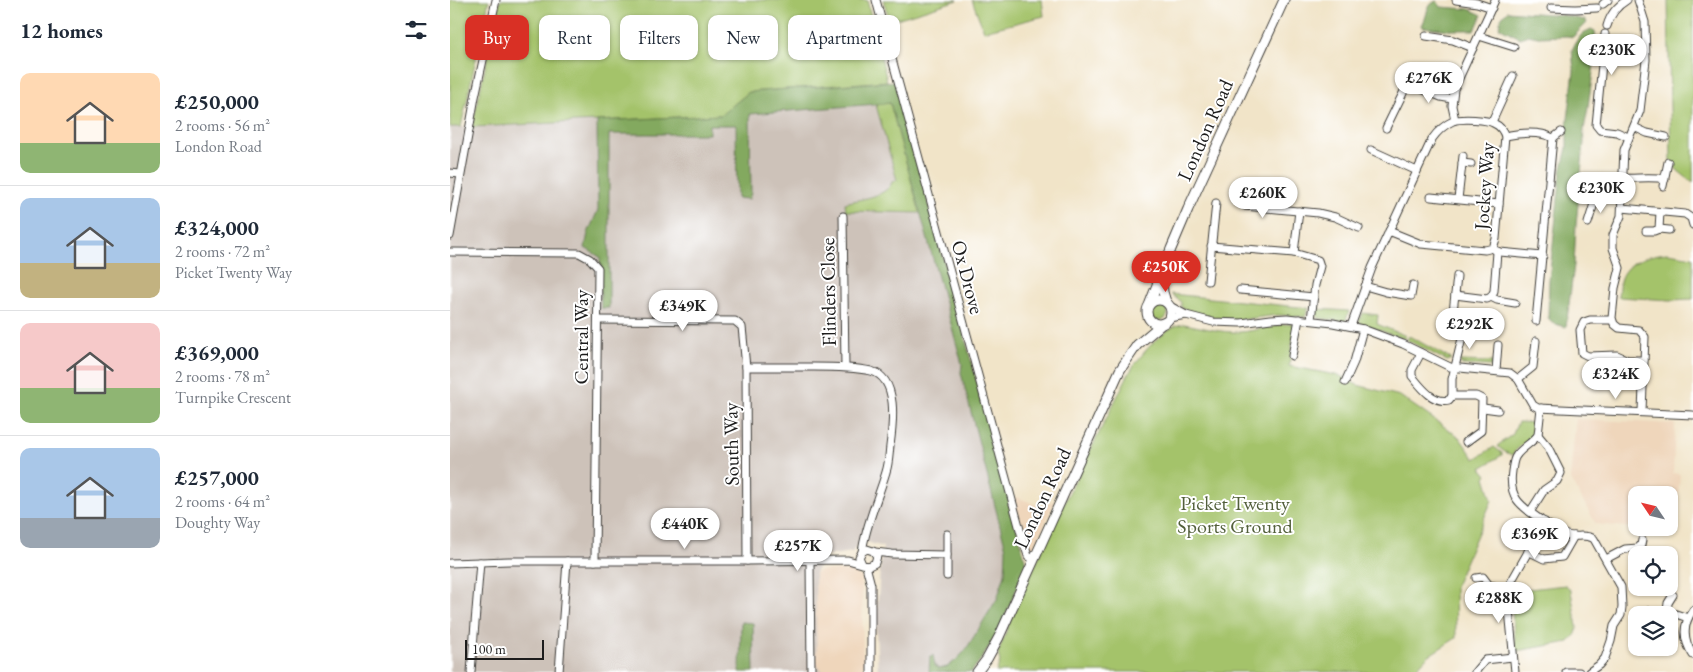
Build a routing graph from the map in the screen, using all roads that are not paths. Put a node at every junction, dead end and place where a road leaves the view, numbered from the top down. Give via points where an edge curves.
1 (496, 0) edge
2 (876, 0) edge
3 (1284, 0) edge
4 (1456, 0) edge
5 (1496, 0) edge
6 (1561, 0) edge
7 (1627, 0) edge
8 (1638, 0) edge
9 (1603, 4) edge
10 (1492, 8) junction
11 (1551, 8) dead end
12 (1561, 8) junction
13 (1426, 36) dead end
14 (1478, 38) junction
15 (1514, 47) dead end
16 (1474, 48) junction
17 (1513, 76) dead end
18 (1400, 79) dead end
19 (1408, 83) junction
20 (1452, 99) junction
21 (1455, 120) junction
22 (1492, 122) junction
23 (1634, 127) junction
24 (1386, 128) dead end
25 (1561, 132) dead end
26 (1505, 136) junction
27 (1628, 137) junction
28 (1666, 137) dead end
29 (1553, 138) junction
30 (1371, 150) dead end
31 (1668, 162) dead end
32 (1471, 164) dead end
33 (1417, 171) junction
34 (450, 173) edge
35 (460, 174) junction
36 (1622, 178) junction
37 (1431, 197) dead end
38 (1596, 197) dead end
39 (1458, 199) junction
40 (1216, 203) dead end
41 (1499, 204) junction
42 (1245, 206) dead end
43 (1622, 208) junction
44 (1299, 211) junction
45 (1660, 212) junction
46 (843, 216) dead end
47 (1588, 223) dead end
48 (1693, 225) edge
49 (1359, 228) dead end
50 (1659, 229) junction
51 (1669, 230) dead end
52 (1389, 231) junction
53 (1646, 231) dead end
54 (450, 236) edge
55 (1212, 246) junction
56 (1495, 250) junction
57 (450, 252) edge
58 (1294, 253) junction
59 (1543, 256) junction
60 (1161, 275) junction
61 (1457, 276) dead end
62 (1208, 281) dead end
63 (1413, 285) dead end
64 (1365, 286) junction
65 (1240, 290) dead end
66 (1455, 295) junction
67 (1314, 297) junction
68 (1491, 297) junction
69 (1150, 303) junction
70 (1515, 303) dead end
71 (1168, 304) junction
72 (1454, 312) dead end
73 (1186, 315) junction
74 (1148, 318) junction
75 (1299, 319) junction
76 (598, 320) junction
77 (1311, 320) junction
78 (1612, 320) junction
79 (1166, 321) junction
80 (1536, 321) dead end
81 (1351, 326) junction
82 (1465, 326) dead end
83 (1362, 329) junction
84 (1142, 340) junction
85 (1536, 342) dead end
86 (1498, 345) dead end
87 (1421, 352) junction
88 (1292, 356) dead end
89 (1644, 360) junction
90 (746, 367) junction
91 (845, 367) junction
92 (1454, 368) junction
93 (1496, 372) junction
94 (1518, 379) junction
95 (1345, 382) dead end
96 (1452, 396) junction
97 (1483, 408) junction
98 (1541, 408) junction
99 (1498, 410) dead end
100 (1642, 412) junction
101 (1693, 415) edge
102 (1538, 435) junction
103 (1466, 442) dead end
104 (1530, 512) junction
105 (1546, 522) junction
106 (948, 534) dead end
107 (865, 536) junction
108 (1574, 536) junction
109 (1642, 540) dead end
110 (1528, 551) junction
111 (861, 554) junction
112 (947, 555) junction
113 (871, 559) junction
114 (1033, 559) junction
115 (1606, 559) junction
116 (848, 560) junction
117 (567, 561) junction
118 (595, 561) junction
119 (747, 561) junction
120 (810, 561) junction
121 (450, 562) edge
122 (480, 562) junction
123 (947, 576) dead end
124 (1482, 576) dead end
125 (1506, 589) junction
126 (1693, 610) edge
127 (1678, 616) edge
128 (1688, 618) junction
129 (1693, 654) edge
130 (1513, 657) junction
131 (471, 672) edge
132 (559, 672) edge
133 (810, 672) edge
134 (872, 672) edge
135 (977, 672) edge
136 (1475, 672) edge
137 (1514, 672) edge
138 (1566, 672) edge
139 (1579, 672) edge
140 (1590, 672) edge

1 - 35 street
2 - 114 street, Ox Drove via 1022,537 1028,556
3 - 60 main road, London Road
4 - 10 street
5 - 10 street, Jockey Way
6 - 12 street
7 - 27 street via 1612,14 1606,30 1596,125 1600,130
8 - 23 street via 1647,44 1643,96
9 - 12 street
10 - 14 street, Jockey Way
11 - 12 street
13 - 16 street via 1453,40
14 - 15 street
14 - 16 street, Jockey Way
16 - 20 street, Jockey Way
17 - 22 street
18 - 19 street
19 - 20 street
19 - 24 street
20 - 21 street, Jockey Way
21 - 22 street, Jockey Way
21 - 33 street, Jockey Way via 1436,134
22 - 26 street, Jockey Way
23 - 27 street
23 - 28 street
25 - 29 street
26 - 29 street via 1524,133
26 - 41 street, Jockey Way
27 - 36 street
29 - 59 street
30 - 33 street
31 - 36 street via 1664,182 1654,177
32 - 39 street via 1462,160
33 - 52 street, Jockey Way
34 - 35 street
35 - 54 street
36 - 43 street
37 - 39 street
38 - 47 street
39 - 41 street
40 - 55 street
41 - 56 street, Jockey Way
42 - 44 street
43 - 45 street
43 - 78 street via 1612,238 1620,268
44 - 49 street via 1328,215
44 - 58 street
45 - 48 street via 1686,214
45 - 50 street
46 - 91 street, Flinders Close
50 - 51 street
50 - 53 street
52 - 56 street, Jockey Way via 1421,244
52 - 64 street, Jockey Way
55 - 58 street
55 - 62 street
56 - 59 street
56 - 68 street
57 - 76 street, Central Way via 584,255 598,268
58 - 67 street via 1319,262
59 - 80 street
60 - 69 main road, London Road
60 - 71 main road
61 - 66 street
63 - 64 street via 1412,296
64 - 81 street, Jockey Way
65 - 67 street
66 - 68 street
66 - 72 street
67 - 77 street
68 - 70 street
69 - 71 main road via 1160,299
69 - 74 main road, London Road
71 - 73 street
71 - 79 main road via 1171,312
73 - 75 street via 1228,323 1271,318
73 - 79 street
74 - 79 main road via 1155,323
74 - 84 main road, London Road
75 - 77 street
75 - 88 street
76 - 90 street, South Way via 735,321 743,331
76 - 118 street, Central Way
77 - 81 street
78 - 89 street via 1619,328 1642,333 1645,339
78 - 89 street via 1588,320 1583,324 1580,330 1582,353
79 - 84 main road, London Road
81 - 83 street
82 - 92 street
83 - 87 street
83 - 95 street
84 - 114 main road, London Road via 1120,370
85 - 94 street via 1536,369
86 - 93 street
87 - 92 street
87 - 96 street via 1412,376 1436,400 1445,401
89 - 100 street
90 - 91 street
90 - 119 street, South Way
91 - 107 street via 871,371 882,377 892,401 892,437 887,468
92 - 93 street
92 - 96 street
93 - 94 street via 1510,373
94 - 98 street via 1532,405
96 - 97 street via 1479,397
97 - 99 street
97 - 103 street via 1481,431
98 - 100 street
98 - 102 street
100 - 101 street
102 - 104 street via 1515,458 1511,478 1515,498
102 - 104 street via 1561,473 1560,478 1544,490
104 - 105 street
105 - 108 street via 1564,534
105 - 110 street
106 - 112 street
107 - 111 street
107 - 113 street
108 - 110 street via 1562,557 1544,559
108 - 115 street via 1594,539
109 - 115 street via 1633,552 1625,549
110 - 125 street
111 - 113 street via 860,559
111 - 113 street via 865,549
111 - 116 street
112 - 113 street via 892,554
112 - 123 street
113 - 116 street
113 - 134 street
114 - 135 main road, London Road via 999,637
115 - 140 street via 1622,589 1622,612 1614,626 1605,658
116 - 120 street
117 - 118 street
117 - 122 street
117 - 132 street
118 - 119 street
119 - 120 street
120 - 133 street
121 - 122 street
122 - 131 street
124 - 125 street via 1489,585
125 - 130 street
126 - 128 street
127 - 128 street
128 - 129 street via 1685,639
130 - 136 street via 1485,660
130 - 137 street
138 - 139 street

